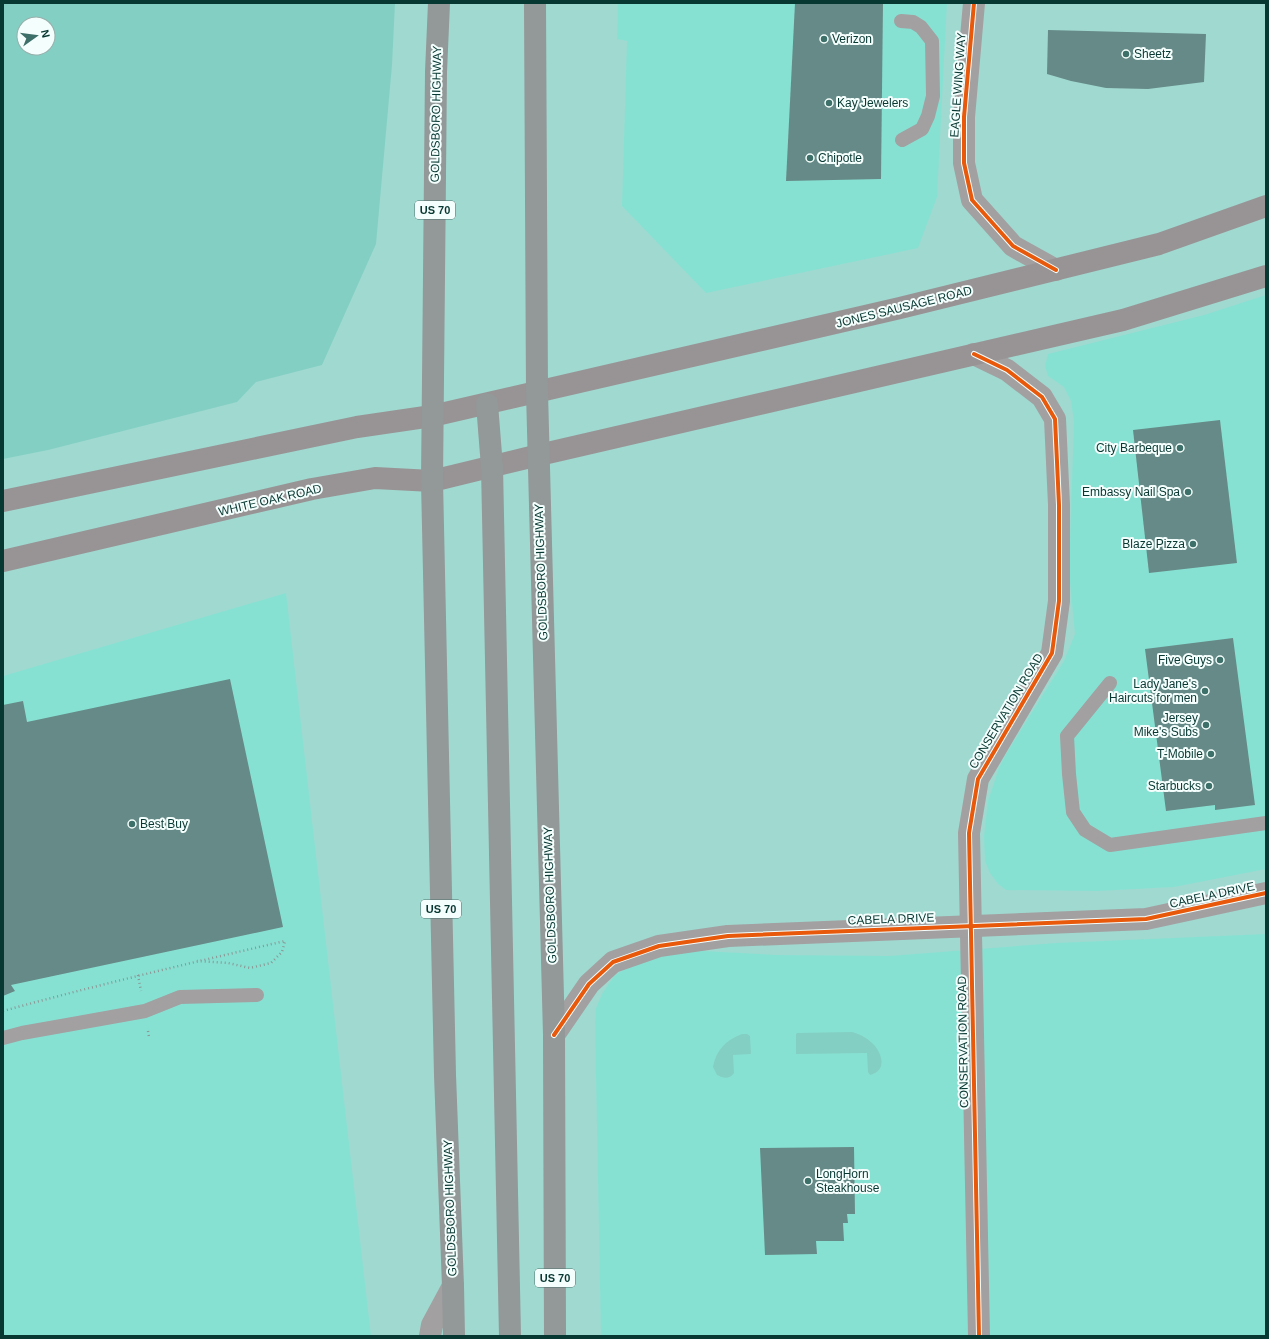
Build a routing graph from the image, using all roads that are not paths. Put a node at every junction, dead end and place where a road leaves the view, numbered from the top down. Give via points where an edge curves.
1 (439, 3) edge
2 (535, 3) edge
3 (974, 3) edge
4 (902, 21) dead end
5 (902, 140) dead end
6 (1266, 206) edge
7 (1056, 270) junction
8 (1266, 276) edge
9 (974, 354) junction
10 (537, 392) junction
11 (487, 404) junction
12 (432, 416) junction
13 (539, 455) junction
14 (492, 467) junction
15 (432, 481) junction
16 (3, 501) edge
17 (3, 561) edge
18 (1110, 683) dead end
19 (1266, 823) edge
20 (1266, 894) edge
21 (971, 926) junction
22 (257, 995) dead end
23 (554, 1035) junction
24 (3, 1038) edge
25 (453, 1286) junction
26 (430, 1336) edge
27 (454, 1336) edge
28 (510, 1336) edge
29 (555, 1336) edge
30 (979, 1336) edge

1 - 12 main road, GOLDSBORO HIGHWAY / US 70
2 - 10 main road, US 70
3 - 7 street, EAGLE WING WAY via 964,117 964,163 972,200 1012,246
4 - 5 lane via 913,22 921,27 932,41 933,96 922,129
6 - 7 main road, JONES SAUSAGE ROAD via 1159,244
7 - 10 main road, JONES SAUSAGE ROAD
8 - 9 main road via 1123,320
9 - 13 main road
9 - 21 street, CONSERVATION ROAD via 1007,370 1042,397 1055,419 1059,505 1059,602 1052,653 978,779 969,832
10 - 11 main road
10 - 13 main road, US 70
11 - 12 main road
11 - 14 main road
12 - 15 main road, US 70
12 - 16 main road via 357,427
13 - 14 main road, WHITE OAK ROAD
13 - 23 main road, GOLDSBORO HIGHWAY / US 70
14 - 15 main road, WHITE OAK ROAD
14 - 28 main road
15 - 17 main road, WHITE OAK ROAD via 375,478 319,488
15 - 25 main road, GOLDSBORO HIGHWAY / US 70 via 445,1074
18 - 19 lane via 1067,736 1073,812 1085,830 1110,845
20 - 21 street, CABELA DRIVE via 1146,919
21 - 23 street, CABELA DRIVE via 728,936 659,946 613,962 589,984
21 - 30 street, CONSERVATION ROAD
22 - 24 lane via 180,997 145,1011
23 - 29 main road, GOLDSBORO HIGHWAY / US 70
25 - 26 street via 432,1325
25 - 27 main road, GOLDSBORO HIGHWAY / US 70

